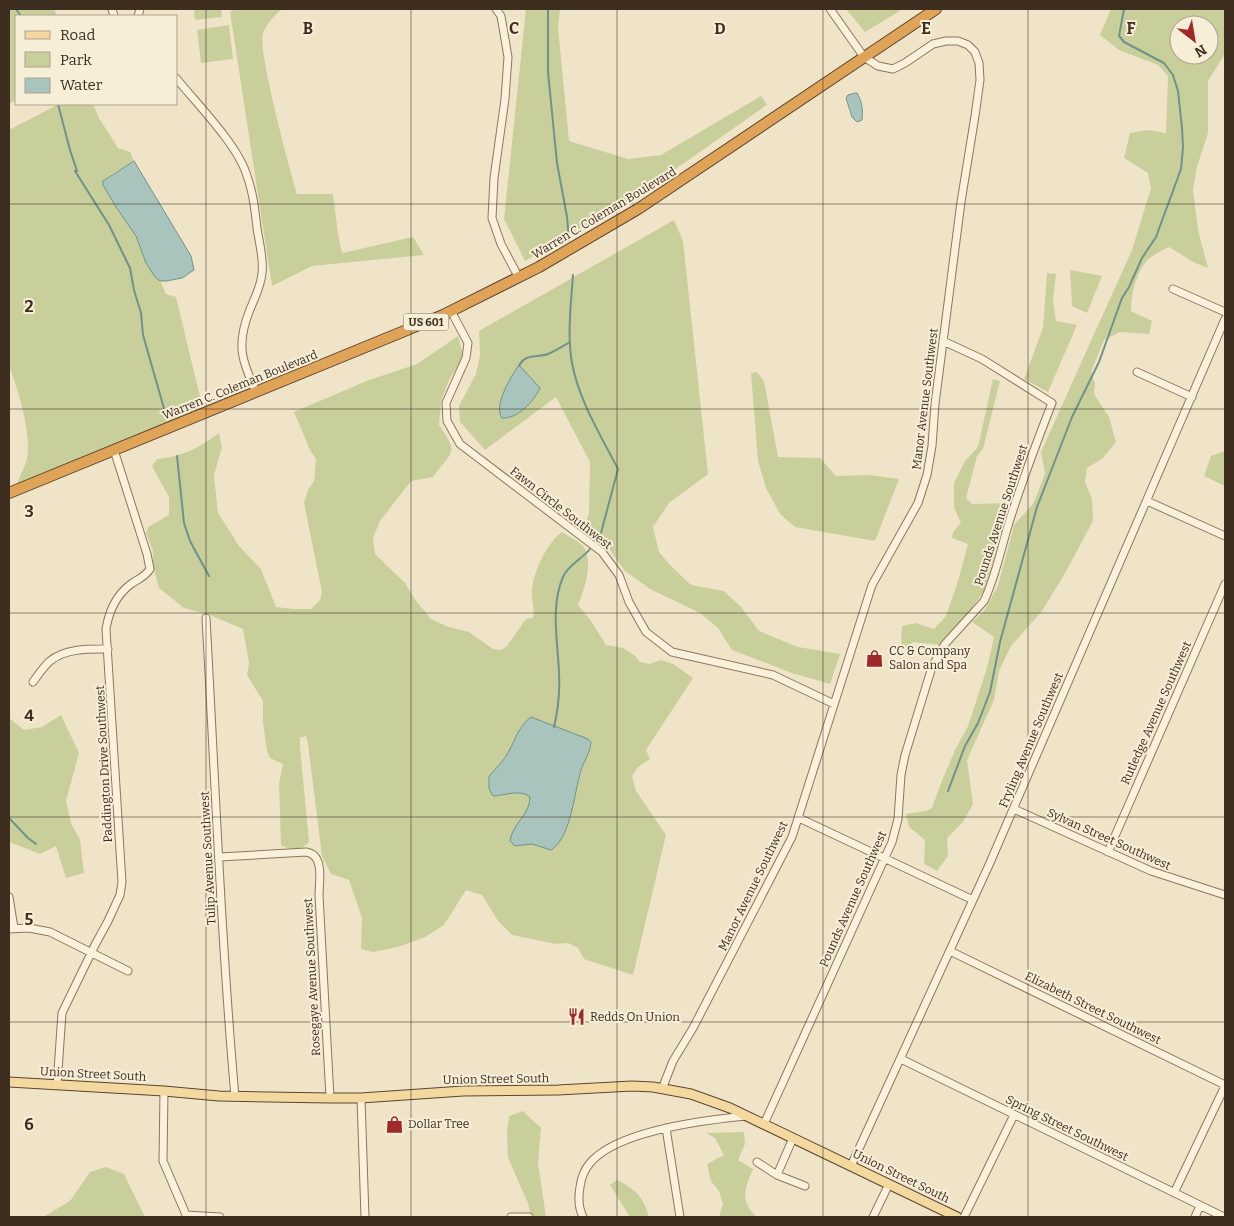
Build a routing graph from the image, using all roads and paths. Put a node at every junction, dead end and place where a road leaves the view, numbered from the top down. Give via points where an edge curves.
1 (496, 9) edge
2 (830, 9) edge
3 (936, 9) edge
4 (864, 57) junction
5 (178, 80) edge
6 (519, 278) junction
7 (1173, 289) dead end
8 (451, 311) junction
9 (1225, 312) edge
10 (1225, 318) edge
11 (944, 341) junction
12 (1137, 372) dead end
13 (256, 392) junction
14 (1192, 397) junction
15 (114, 450) junction
16 (9, 493) edge
17 (1147, 501) junction
18 (1225, 536) edge
19 (1225, 584) edge
20 (206, 618) dead end
21 (108, 649) junction
22 (33, 682) dead end
23 (834, 704) junction
24 (1014, 809) junction
25 (799, 818) junction
26 (1108, 852) junction
27 (220, 858) junction
28 (885, 858) junction
29 (1225, 895) edge
30 (9, 897) edge
31 (973, 900) junction
32 (11, 928) edge
33 (950, 951) junction
34 (91, 953) junction
35 (128, 971) dead end
36 (901, 1059) junction
37 (9, 1082) edge
38 (58, 1085) junction
39 (1225, 1086) edge
40 (662, 1089) junction
41 (164, 1091) junction
42 (235, 1097) junction
43 (330, 1098) junction
44 (361, 1098) junction
45 (1014, 1115) junction
46 (747, 1116) junction
47 (764, 1124) junction
48 (666, 1128) junction
49 (793, 1138) junction
50 (757, 1162) dead end
51 (851, 1166) junction
52 (777, 1175) junction
53 (889, 1184) junction
54 (805, 1186) dead end
55 (1174, 1193) junction
56 (1200, 1206) junction
57 (187, 1216) edge
58 (220, 1217) edge
59 (365, 1217) edge
60 (511, 1217) edge
61 (529, 1217) edge
62 (582, 1217) edge
63 (680, 1217) edge
64 (873, 1217) edge
65 (957, 1217) edge
66 (964, 1217) edge
67 (1195, 1217) edge
68 (1224, 1217) edge

1 - 6 street via 501,16 508,57 492,218
2 - 4 street
3 - 4 highway, Warren C. Coleman Boulevard / US 601
4 - 6 highway, Warren C. Coleman Boulevard / US 601 via 638,209
4 - 11 street, Manor Avenue Southwest via 878,66 893,68 934,44 946,41 964,43 978,57 978,98
5 - 13 street via 226,139 247,174 263,267 244,325 242,353
6 - 8 highway, Warren C. Coleman Boulevard / US 601
7 - 9 street
8 - 13 highway, Warren C. Coleman Boulevard / US 601
8 - 23 street, Fawn Circle Southwest via 468,343 466,358 446,402 447,422 460,444 602,552 620,575 646,632 672,652 773,676
10 - 14 street, Fryling Avenue Southwest
11 - 23 street, Manor Avenue Southwest via 932,446 923,491 872,585
11 - 28 street, Pounds Avenue Southwest via 982,359 1052,403 984,601 945,644 932,667 905,754 896,830
12 - 14 street
13 - 15 highway, Warren C. Coleman Boulevard / US 601
14 - 17 street, Fryling Avenue Southwest
15 - 16 highway, Warren C. Coleman Boulevard / US 601
15 - 21 street, Paddington Drive Southwest via 150,569 116,600 107,620
17 - 18 street
17 - 24 street, Fryling Avenue Southwest
19 - 26 street, Rutledge Avenue Southwest
20 - 27 street, Tulip Avenue Southwest
21 - 22 street via 87,649 58,655
21 - 34 street, Paddington Drive Southwest via 122,882 120,895
23 - 25 street, Manor Avenue Southwest
24 - 26 street, Sylvan Street Southwest
24 - 31 street, Fryling Avenue Southwest
25 - 28 street
25 - 40 street, Manor Avenue Southwest via 778,867 673,1061
26 - 29 street, Sylvan Street Southwest via 1151,871
27 - 42 street, Tulip Avenue Southwest
27 - 43 street, Rosegaye Avenue Southwest via 306,852 316,856 319,862
28 - 31 street
28 - 47 street, Pounds Avenue Southwest
30 - 32 street
31 - 33 street, Fryling Avenue Southwest
32 - 34 street via 50,932
33 - 36 street, Fryling Avenue Southwest
33 - 39 street, Elizabeth Street Southwest
34 - 35 street
34 - 38 street, Paddington Drive Southwest via 62,1013
36 - 45 street, Spring Street Southwest
36 - 51 street, Fryling Avenue Southwest
37 - 38 main road, Union Street South
38 - 41 main road, Union Street South
39 - 55 street
40 - 44 main road, Union Street South via 632,1086 463,1091
40 - 46 main road, Union Street South via 705,1098
41 - 42 main road, Union Street South
41 - 57 street via 162,1161
42 - 43 main road, Union Street South
43 - 44 main road, Union Street South
44 - 59 street
45 - 55 street, Spring Street Southwest
45 - 66 street
46 - 47 main road, Union Street South
46 - 48 street
47 - 49 main road, Union Street South
48 - 62 street via 619,1143 591,1162 579,1193
48 - 63 street
49 - 51 main road, Union Street South
49 - 52 street
50 - 52 street
51 - 53 main road, Union Street South
52 - 54 street
53 - 64 street
53 - 65 main road, Union Street South
55 - 56 street, Spring Street Southwest
56 - 67 street
56 - 68 street, Spring Street Southwest
57 - 58 street
60 - 61 street

